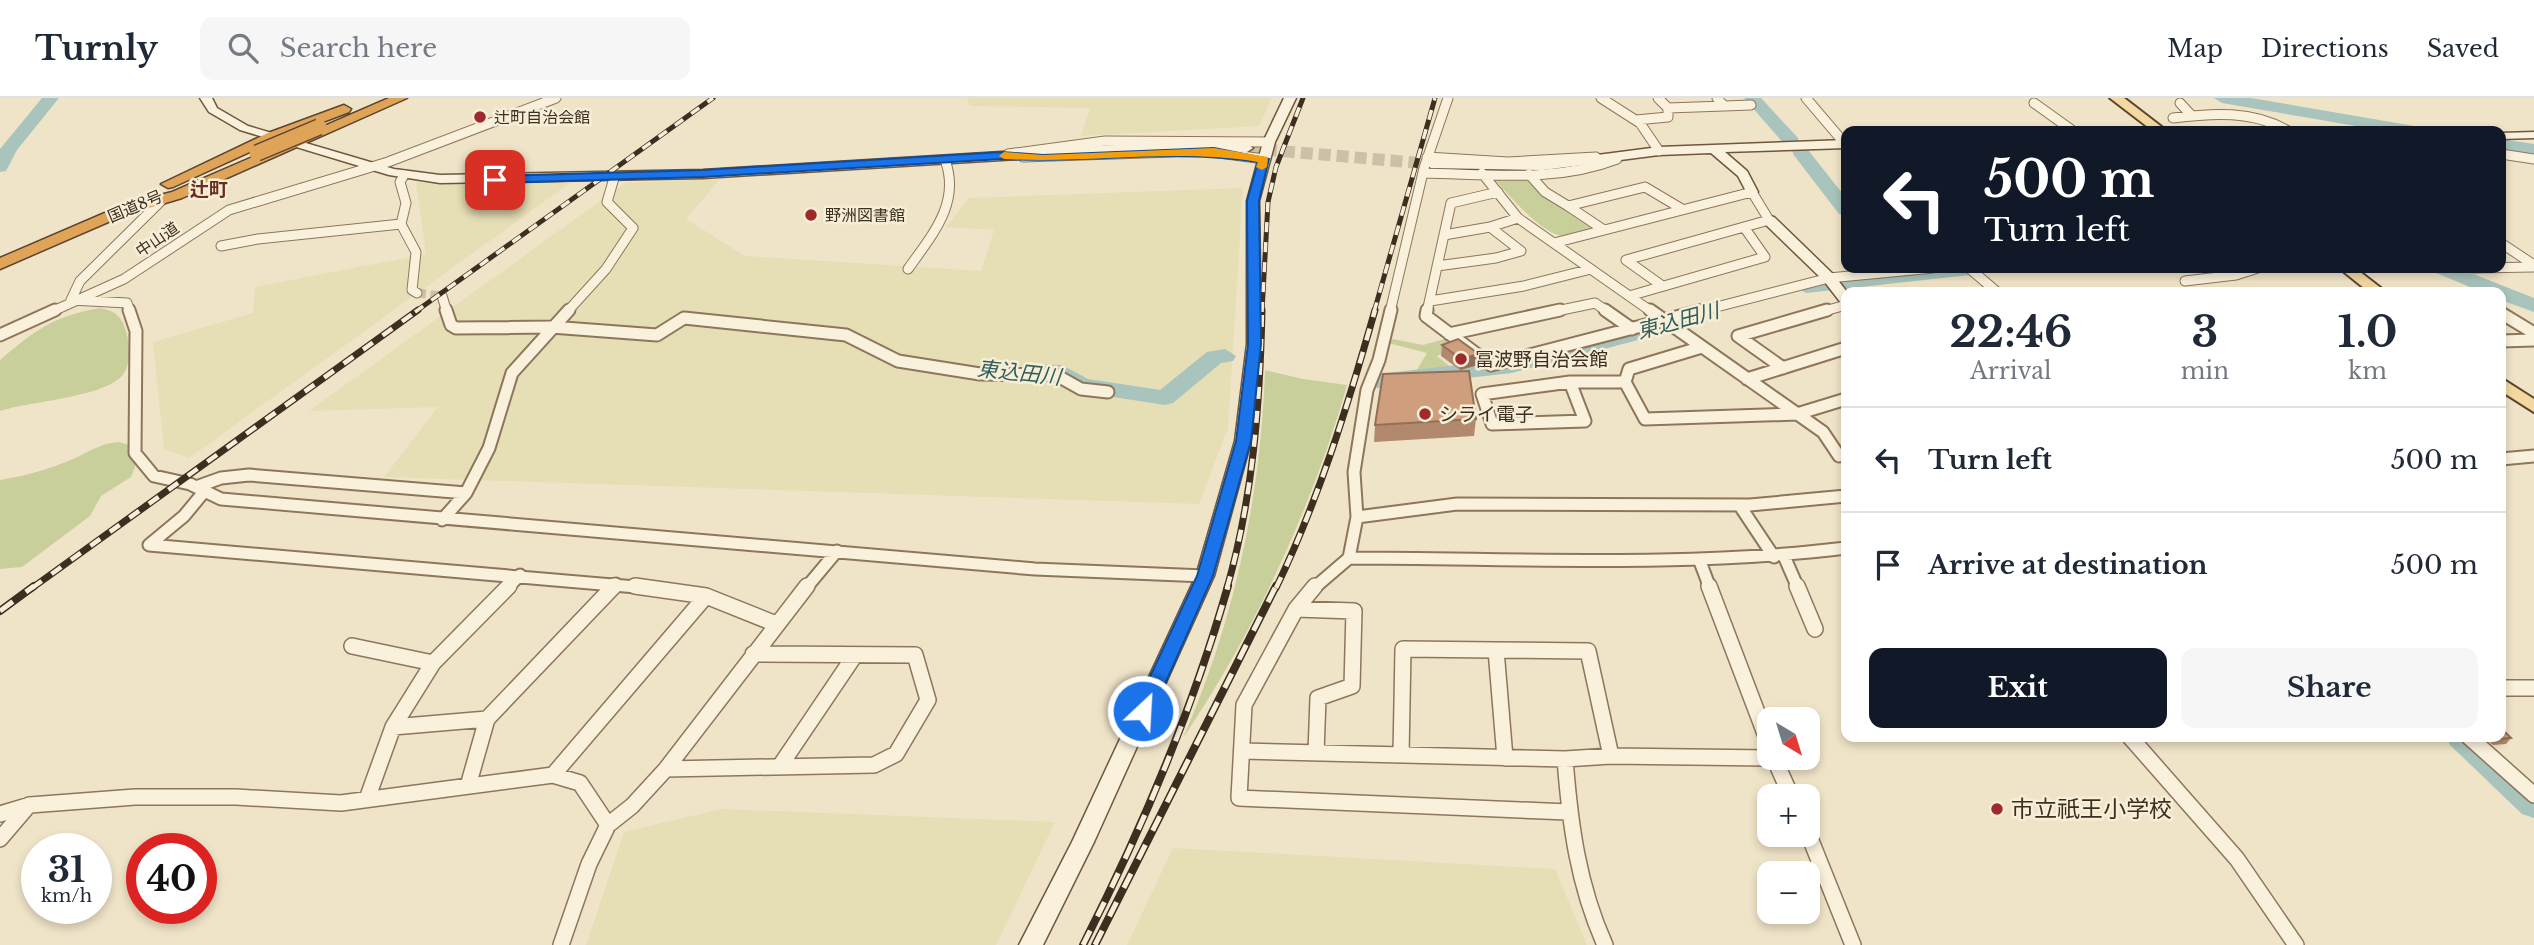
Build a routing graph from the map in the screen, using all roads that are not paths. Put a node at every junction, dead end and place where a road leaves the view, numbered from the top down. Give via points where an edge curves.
1 (206, 98) edge
2 (218, 98) edge
3 (373, 98) edge
4 (386, 98) edge
5 (400, 98) edge
6 (556, 98) edge
7 (1290, 98) edge
8 (1448, 98) edge
9 (1601, 98) edge
10 (1658, 98) edge
11 (1717, 98) edge
12 (1806, 98) edge
13 (2116, 98) edge
14 (2034, 103) dead end
15 (2180, 103) dead end
16 (1751, 105) dead end
17 (1724, 106) junction
18 (1668, 108) junction
19 (2192, 116) junction
20 (2173, 118) dead end
21 (229, 120) junction
22 (1636, 120) junction
23 (2066, 126) edge
24 (2154, 126) edge
25 (2281, 126) edge
26 (2534, 135) edge
27 (273, 136) junction
28 (2506, 136) edge
29 (1841, 138) edge
30 (1269, 142) junction
31 (298, 144) junction
32 (1841, 144) edge
33 (1247, 148) tunnel mouth
34 (1714, 149) junction
35 (1659, 151) junction
36 (2506, 155) edge
37 (1002, 156) junction
38 (1264, 159) junction
39 (1617, 159) junction
40 (2534, 159) edge
41 (945, 160) junction
42 (1428, 164) junction
43 (375, 166) junction
44 (1482, 173) junction
45 (1529, 174) junction
46 (404, 175) junction
47 (614, 178) junction
48 (1497, 192) junction
49 (1752, 192) junction
50 (161, 201) junction
51 (1568, 206) junction
52 (1682, 209) junction
53 (121, 212) junction
54 (1518, 218) junction
55 (1769, 220) junction
56 (401, 225) junction
57 (1490, 227) junction
58 (1744, 227) junction
59 (1604, 230) junction
60 (1444, 235) junction
61 (1554, 243) junction
62 (221, 246) dead end
63 (2506, 246) edge
64 (0, 264) edge
65 (1437, 266) junction
66 (2534, 266) edge
67 (2506, 268) edge
68 (908, 269) dead end
69 (1591, 269) junction
70 (1881, 273) edge
71 (1975, 273) edge
72 (2242, 273) edge
73 (2353, 273) edge
74 (1829, 278) junction
75 (2185, 281) dead end
76 (1661, 285) junction
77 (1991, 287) edge
78 (2371, 287) edge
79 (417, 293) dead end
80 (442, 296) dead end
81 (1629, 296) junction
82 (1841, 296) edge
83 (1430, 301) junction
84 (76, 302) junction
85 (1841, 305) edge
86 (2506, 316) edge
87 (1665, 321) junction
88 (551, 327) junction
89 (1632, 330) junction
90 (2534, 333) edge
91 (1449, 334) junction
92 (0, 335) edge
93 (2534, 340) edge
94 (2506, 341) edge
95 (1697, 344) junction
96 (1841, 350) edge
97 (1783, 368) junction
98 (1747, 379) junction
99 (1570, 382) junction
100 (1625, 382) junction
101 (2506, 387) edge
102 (1108, 392) dead end
103 (1841, 401) edge
104 (2534, 407) edge
105 (1797, 414) junction
106 (1839, 456) dead end
107 (2534, 456) edge
108 (2506, 459) edge
109 (200, 490) junction
110 (466, 493) junction
111 (1841, 497) edge
112 (1740, 506) junction
113 (1357, 517) junction
114 (442, 520) junction
115 (1841, 549) edge
116 (837, 551) junction
117 (1779, 557) junction
118 (1349, 558) junction
119 (1699, 559) junction
120 (520, 575) junction
121 (1205, 576) junction
122 (616, 584) junction
123 (706, 596) junction
124 (1296, 609) junction
125 (776, 624) junction
126 (1815, 629) dead end
127 (352, 646) dead end
128 (1496, 650) junction
129 (753, 654) junction
130 (855, 655) junction
131 (433, 663) junction
132 (2506, 688) edge
133 (2534, 688) edge
134 (1757, 712) edge
135 (487, 719) junction
136 (393, 727) junction
137 (2134, 742) edge
138 (2475, 742) edge
139 (1241, 751) junction
140 (1316, 753) junction
141 (1401, 755) junction
142 (1611, 756) junction
143 (1505, 758) junction
144 (1757, 758) edge
145 (1565, 760) junction
146 (780, 766) junction
147 (666, 769) junction
148 (553, 775) junction
149 (468, 786) junction
150 (2534, 795) edge
151 (367, 799) junction
152 (30, 805) junction
153 (1568, 812) junction
154 (0, 814) edge
155 (608, 825) junction
156 (0, 839) edge
157 (1814, 847) edge
158 (561, 945) edge
159 (1031, 945) edge
160 (1605, 945) edge
161 (1853, 945) edge
162 (2295, 945) edge

1 - 21 street
2 - 21 street
3 - 27 highway
4 - 53 highway, 国道8号, bridge
5 - 31 highway
6 - 43 street
7 - 30 street
8 - 42 street
9 - 22 street
10 - 18 street
11 - 17 street
12 - 29 street
13 - 24 main road
14 - 23 street
15 - 19 street
16 - 17 street
17 - 18 street
18 - 22 street via 1668,117
19 - 20 street
19 - 25 street via 2264,119
21 - 27 street
22 - 35 street
26 - 28 street
27 - 31 street
27 - 53 highway via 143,195
30 - 37 street via 1164,139 1038,148
30 - 38 street
31 - 43 street
31 - 50 highway
32 - 34 street
33 - 37 street via 1167,146
34 - 35 street
34 - 49 street via 1743,174
35 - 39 street
36 - 40 street
37 - 38 street via 1214,152
37 - 41 street
38 - 121 street via 1253,201 1254,344 1243,441
39 - 42 street via 1512,167
39 - 45 street via 1593,167
41 - 47 street
41 - 68 street via 951,172 952,198
42 - 44 street
42 - 113 street via 1379,360 1367,390 1354,472
43 - 46 street
43 - 84 street, 中山道 via 229,210 141,269
44 - 45 street
44 - 48 street
45 - 51 street via 1545,192
46 - 47 street via 471,180
46 - 56 street via 400,181 406,203
47 - 88 street via 607,202 633,228 606,269
48 - 54 street
48 - 60 street via 1451,203
49 - 52 street
49 - 55 street
50 - 53 highway
50 - 84 street via 80,281 71,299
51 - 52 street via 1645,187
51 - 59 street
52 - 59 street
53 - 64 highway, 国道8号
54 - 57 street
54 - 61 street
55 - 58 street
55 - 74 street
56 - 62 street
56 - 79 street via 419,257 411,285
57 - 60 street
57 - 65 street via 1521,251
58 - 76 street via 1765,257
58 - 76 street via 1626,260
59 - 61 street
60 - 65 street
61 - 69 street
63 - 66 street
65 - 83 street
66 - 67 street
69 - 81 street
69 - 83 street via 1524,286
70 - 74 street
71 - 77 street
72 - 75 street
73 - 78 main road
74 - 82 street
74 - 87 street
76 - 81 street
80 - 88 street via 456,328
81 - 87 street
83 - 91 street via 1426,316
84 - 92 street, 中山道
84 - 109 street via 127,303 136,331 135,453 154,476
85 - 97 street via 1738,336
86 - 90 street
87 - 89 street
87 - 95 street
88 - 102 street via 657,334 684,318 846,335 898,361 980,373 1056,375 1081,389
88 - 110 street via 512,373 489,448
89 - 91 street via 1595,303
89 - 91 street via 1491,365
93 - 94 street
95 - 98 street
95 - 100 street via 1629,369
96 - 97 street
97 - 98 street
98 - 105 street
99 - 99 street via 1532,387 1482,394 1492,424 1585,421
99 - 100 street
100 - 105 street via 1645,419
101 - 104 main road
103 - 105 street
105 - 106 street via 1823,432
107 - 108 street
109 - 110 street via 221,478 249,475
109 - 114 street via 221,499
109 - 120 street via 184,516 149,545
110 - 114 street
111 - 112 street
112 - 113 street via 1456,504
112 - 117 street
113 - 118 street
114 - 116 street
115 - 117 street
116 - 121 street via 1035,569
116 - 125 street
117 - 119 street
117 - 126 street
118 - 119 street
118 - 124 street via 1323,577
119 - 134 street
120 - 122 street
120 - 131 street
121 - 159 street
122 - 123 street
122 - 135 street
123 - 125 street
123 - 148 street
124 - 139 street via 1244,705
124 - 140 street via 1354,611 1352,686 1318,698
125 - 129 street
127 - 131 street
128 - 141 street via 1403,649
128 - 142 street via 1588,651
128 - 143 street
129 - 130 street
129 - 147 street
130 - 146 street
130 - 146 street via 915,655 928,700 896,754 874,765
131 - 136 street
132 - 133 street
135 - 136 street
135 - 149 street
136 - 151 street
137 - 162 street via 2237,859
138 - 150 street
139 - 140 street
139 - 153 street via 1238,797
140 - 141 street
141 - 143 street
142 - 144 street
142 - 145 street
143 - 145 street
145 - 153 street
146 - 147 street
147 - 155 street
148 - 149 street
148 - 155 street via 580,783
149 - 151 street
151 - 152 street via 341,803 236,796 135,797
152 - 154 street
152 - 156 street
153 - 160 street via 1578,872
155 - 158 street
157 - 161 street

